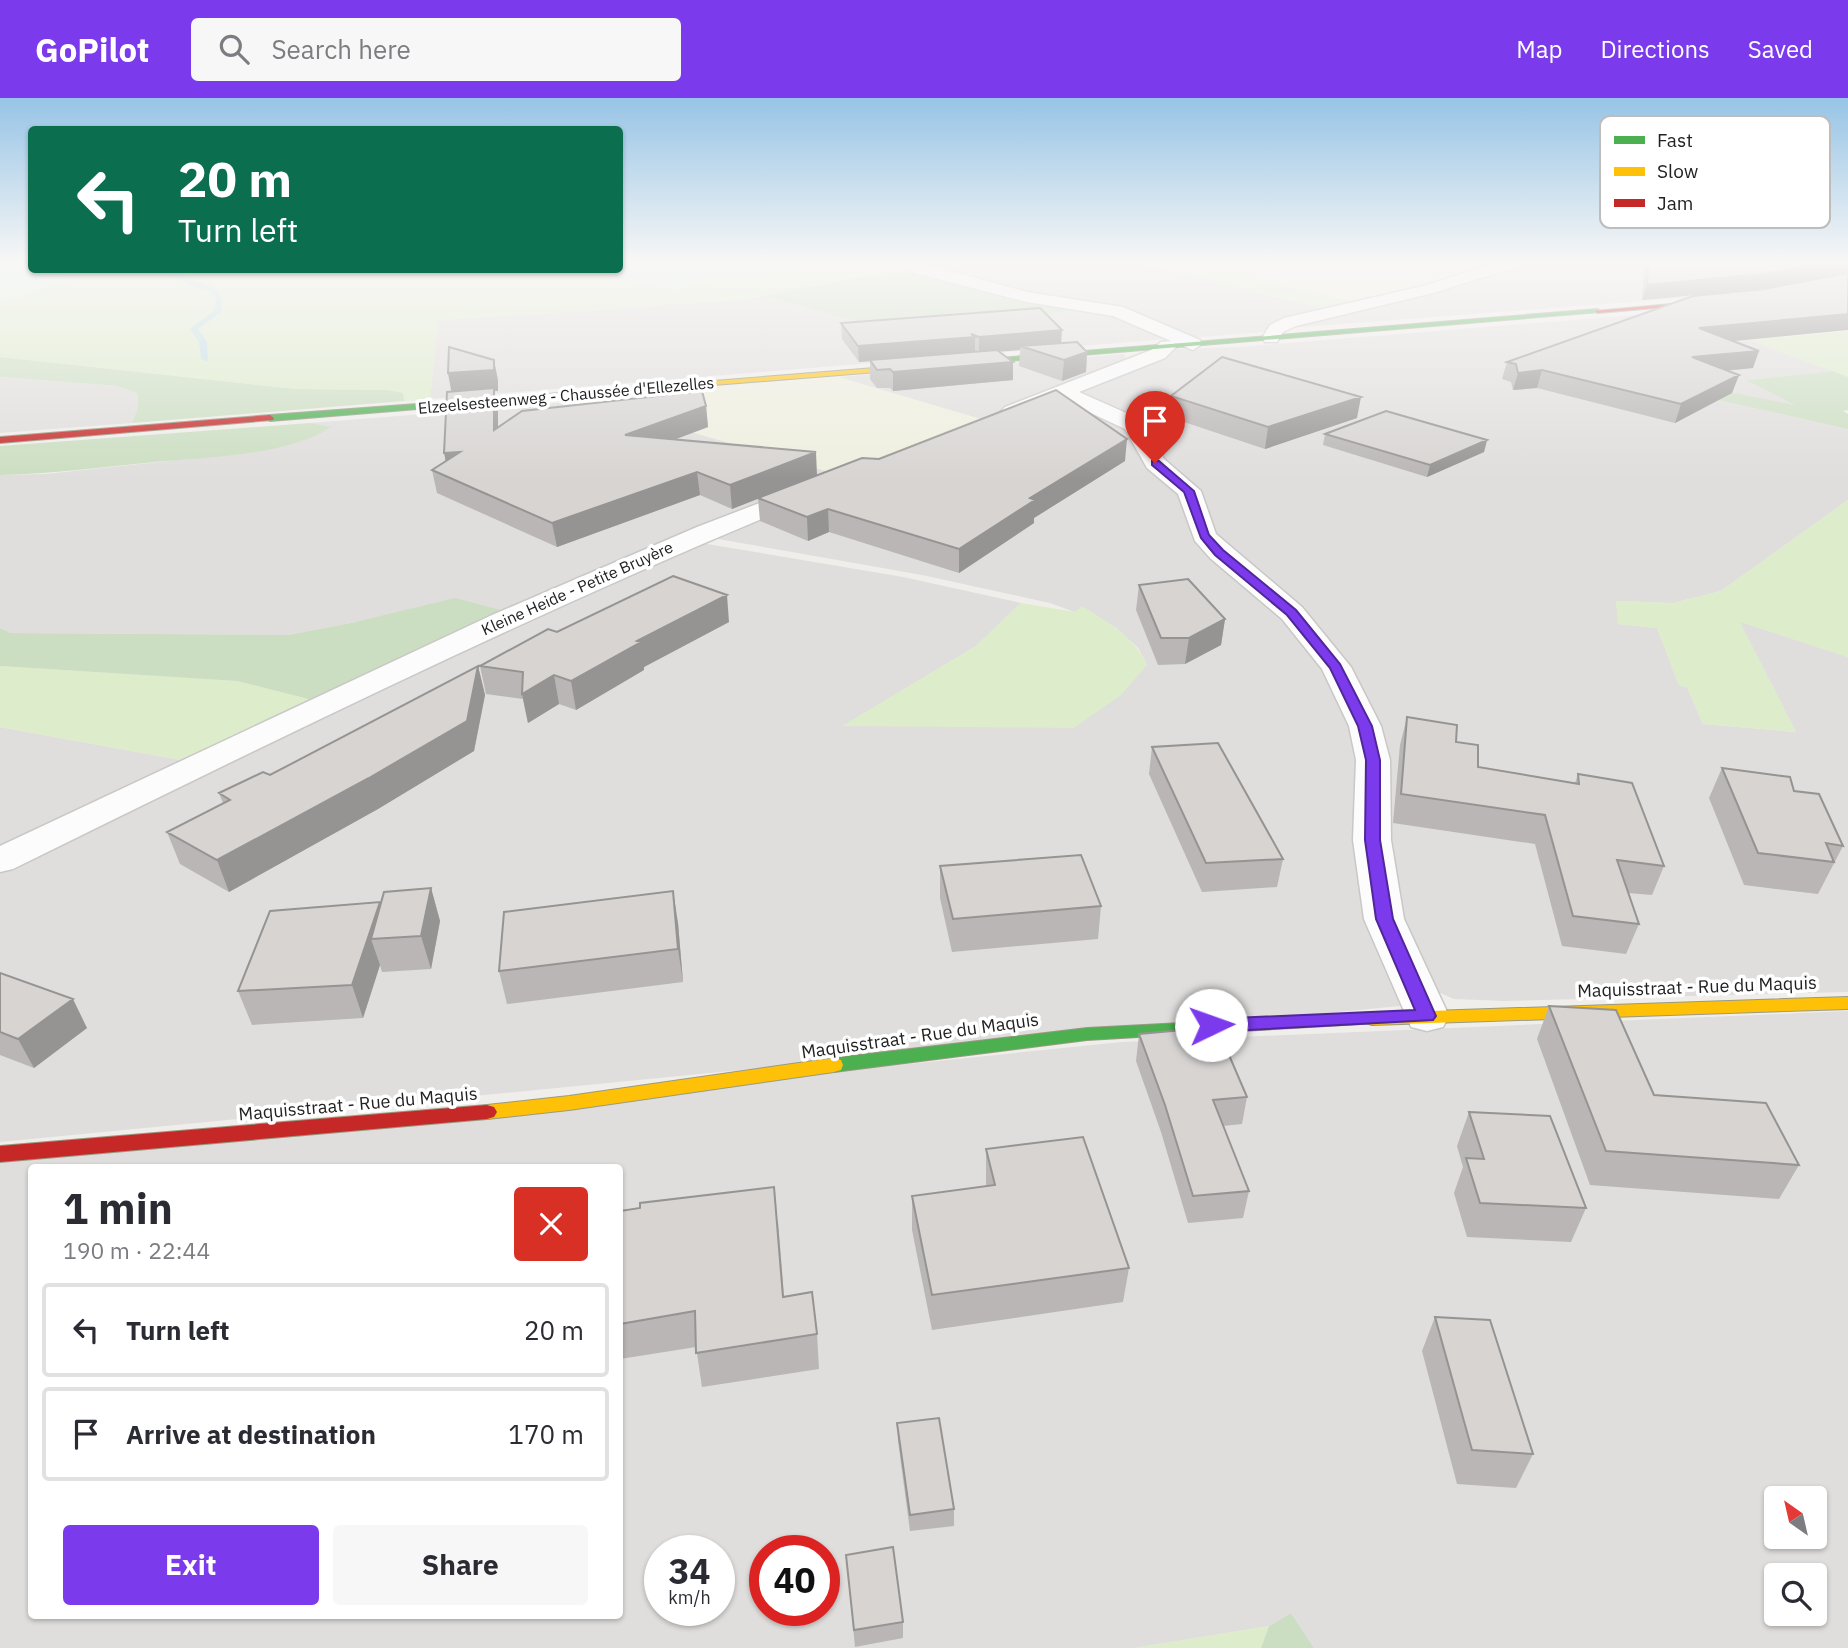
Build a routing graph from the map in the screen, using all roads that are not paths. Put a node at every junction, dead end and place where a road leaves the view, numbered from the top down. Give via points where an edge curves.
1 (1171, 334) edge
2 (1273, 334) edge
3 (1315, 334) edge
4 (1271, 338) junction
5 (1194, 344) junction
6 (1168, 346) junction
7 (1063, 392) junction
8 (986, 422) edge
9 (0, 440) edge
10 (832, 482) edge
11 (0, 861) edge
12 (1848, 1003) edge
13 (1427, 1016) junction
14 (0, 1154) edge

1 - 5 street
2 - 4 street
3 - 4 main road, Elzeelsesteenweg - Chaussée d'Ellezelles
4 - 5 main road, Elzeelsesteenweg - Chaussée d'Ellezelles
5 - 6 main road, Elzeelsesteenweg - Chaussée d'Ellezelles
6 - 7 street
6 - 9 main road, Elzeelsesteenweg - Chaussée d'Ellezelles
7 - 8 street
7 - 13 street via 1134,425 1155,463 1189,491 1204,536 1292,613 1336,667 1365,726 1373,760 1373,840 1384,919
10 - 11 street, Kleine Heide - Petite Bruyère via 690,537 397,670
12 - 13 main road, Maquisstraat - Rue du Maquis
13 - 14 main road, Maquisstraat - Rue du Maquis via 1087,1034 569,1103

